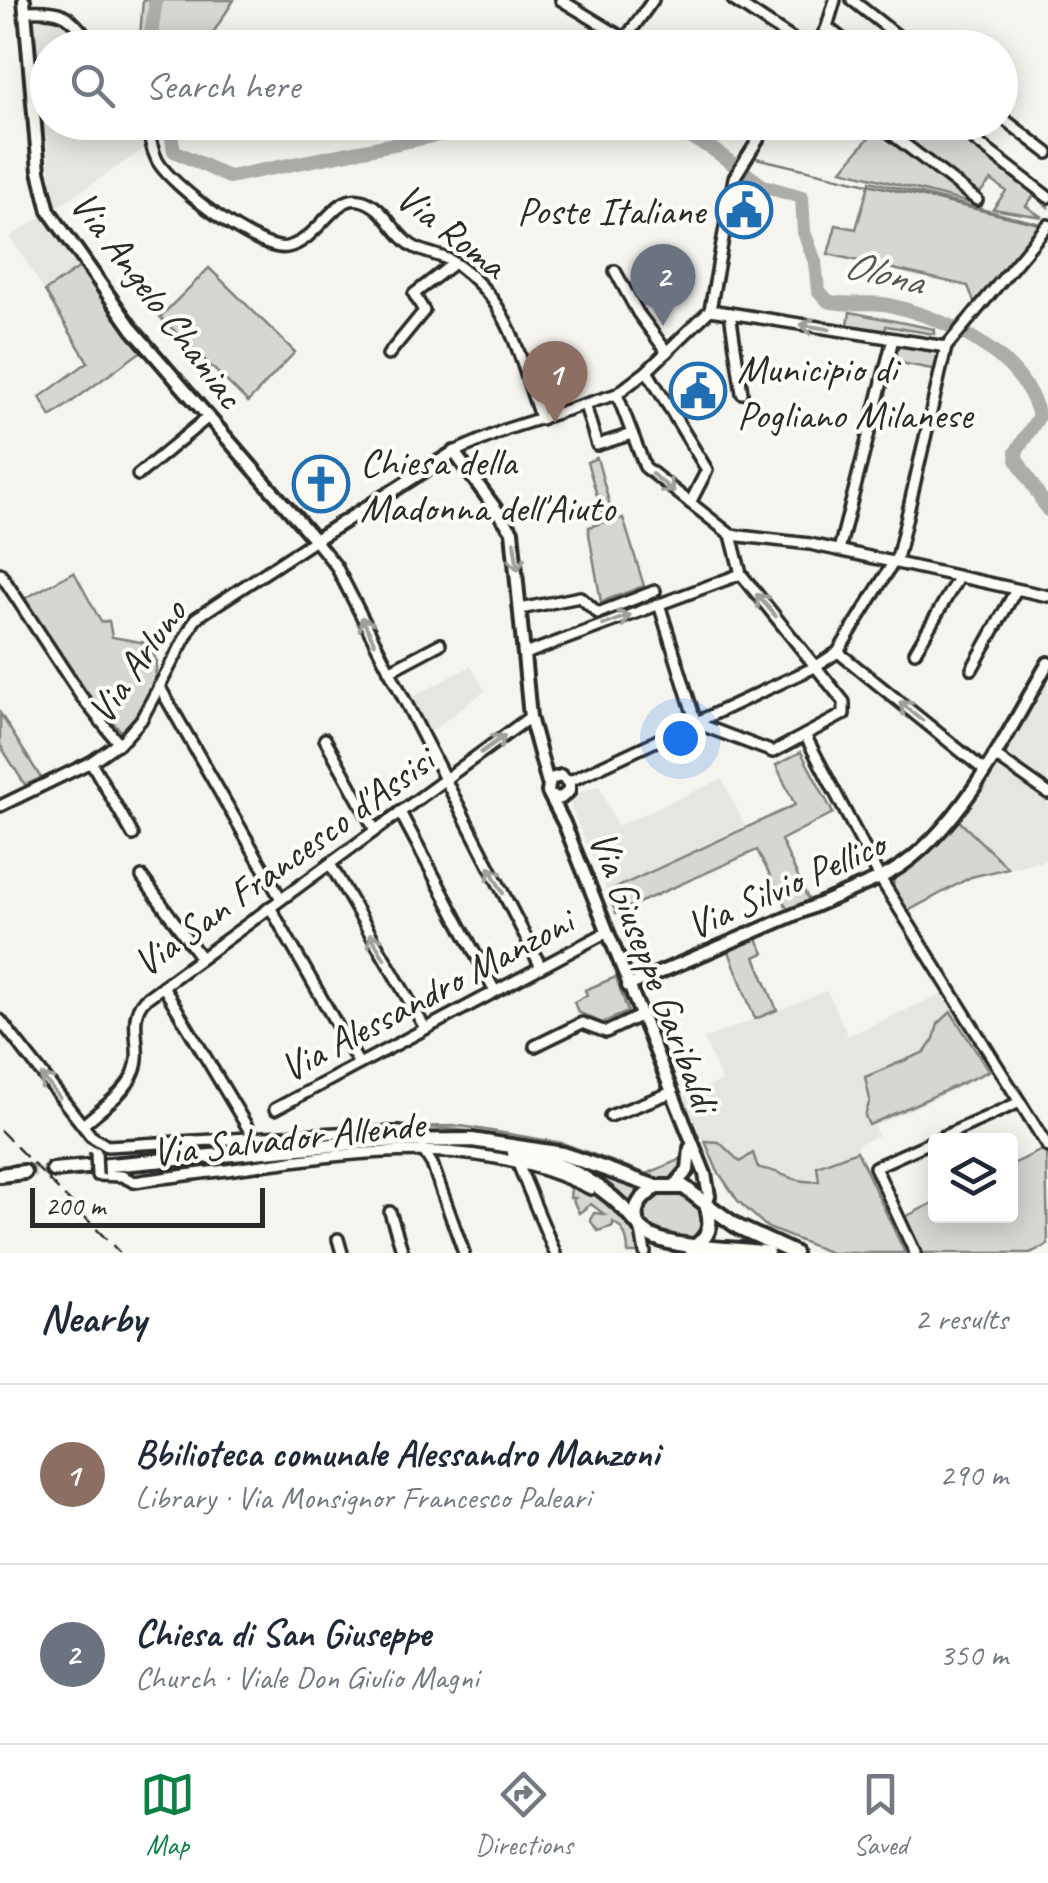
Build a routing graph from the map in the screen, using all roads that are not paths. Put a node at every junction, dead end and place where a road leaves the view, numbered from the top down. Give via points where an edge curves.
1 (561, 0) edge
2 (653, 0) edge
3 (733, 0) edge
4 (835, 0) edge
5 (852, 0) edge
6 (26, 6) edge
7 (827, 27) junction
8 (80, 30) edge
9 (611, 30) edge
10 (632, 30) edge
11 (779, 30) edge
12 (825, 30) edge
13 (831, 30) edge
14 (890, 30) edge
15 (30, 57) edge
16 (1018, 130) edge
17 (37, 140) edge
18 (152, 140) edge
19 (758, 140) edge
20 (899, 140) edge
21 (974, 140) edge
22 (1048, 153) edge
23 (1048, 197) edge
24 (977, 200) dead end
25 (1048, 225) edge
26 (454, 263) junction
27 (615, 271) dead end
28 (710, 310) junction
29 (730, 314) junction
30 (893, 339) junction
31 (946, 347) junction
32 (667, 352) junction
33 (388, 355) dead end
34 (647, 371) junction
35 (742, 393) dead end
36 (617, 394) junction
37 (585, 406) junction
38 (207, 418) junction
39 (540, 419) junction
40 (632, 434) junction
41 (454, 452) junction
42 (138, 475) dead end
43 (690, 502) junction
44 (731, 535) junction
45 (315, 540) junction
46 (839, 550) junction
47 (892, 564) junction
48 (0, 573) edge
49 (741, 574) junction
50 (958, 578) junction
51 (1016, 590) junction
52 (655, 591) dead end
53 (1048, 596) edge
54 (659, 604) junction
55 (520, 609) junction
56 (440, 644) dead end
57 (838, 652) junction
58 (915, 652) dead end
59 (526, 654) junction
60 (1048, 663) edge
61 (815, 668) junction
62 (972, 668) dead end
63 (388, 671) junction
64 (159, 686) junction
65 (530, 718) junction
66 (696, 723) junction
67 (805, 736) junction
68 (326, 739) dead end
69 (118, 744) junction
70 (994, 755) junction
71 (541, 757) junction
72 (91, 762) junction
73 (984, 770) junction
74 (566, 779) junction
75 (444, 780) junction
76 (548, 783) junction
77 (1048, 793) edge
78 (558, 797) junction
79 (0, 806) edge
80 (400, 812) junction
81 (375, 830) junction
82 (133, 835) dead end
83 (330, 864) junction
84 (142, 877) dead end
85 (880, 878) junction
86 (281, 899) junction
87 (270, 907) junction
88 (606, 932) junction
89 (201, 958) junction
90 (541, 967) junction
91 (164, 986) junction
92 (628, 986) junction
93 (495, 992) junction
94 (640, 1016) junction
95 (0, 1020) edge
96 (425, 1028) junction
97 (535, 1046) dead end
98 (359, 1064) junction
99 (670, 1092) junction
100 (1020, 1102) junction
101 (274, 1110) dead end
102 (610, 1116) dead end
103 (82, 1125) junction
104 (249, 1130) dead end
105 (690, 1142) junction
106 (438, 1143) junction
107 (97, 1147) junction
108 (1048, 1147) edge
109 (423, 1150) junction
110 (516, 1159) junction
111 (432, 1164) junction
112 (53, 1170) tunnel mouth
113 (24, 1172) tunnel mouth
114 (0, 1175) edge
115 (675, 1185) junction
116 (656, 1187) junction
117 (706, 1204) junction
118 (390, 1212) dead end
119 (627, 1212) junction
120 (640, 1228) junction
121 (338, 1240) dead end
122 (685, 1251) edge
123 (342, 1253) edge
124 (403, 1253) edge
125 (464, 1253) edge
126 (555, 1253) edge
127 (644, 1253) edge
128 (767, 1253) edge
129 (794, 1253) edge
130 (915, 1253) edge

1 - 9 street
2 - 10 street
3 - 11 street
4 - 7 street
5 - 14 street
6 - 8 street via 65,14
6 - 15 street, Via Angelo Chaniac
7 - 12 street
7 - 13 street
16 - 22 street
17 - 38 street, Via Angelo Chaniac via 49,210
18 - 26 street, Via Roma via 168,176 253,240 282,248 297,244 352,198 375,207 411,245
19 - 28 street via 734,178
20 - 24 street
21 - 23 street
25 - 31 street
26 - 33 street via 414,294 424,312
26 - 39 street, Via Roma via 506,319
27 - 32 street
28 - 29 street
28 - 32 street
30 -> 29 street
29 - 35 street
30 - 31 street
30 - 46 street
31 - 47 street
32 - 34 street
34 - 36 street
34 - 43 street via 707,470
36 - 37 street
36 - 40 street
37 - 39 street
37 - 40 street via 597,445
38 - 42 street
38 - 45 street, Via Angelo Chaniac
39 - 41 street
40 -> 43 street via 645,467
41 - 45 street
41 -> 55 street, Via Giuseppe Garibaldi via 512,531
43 - 44 street
44 - 46 street
44 - 49 street
63 -> 45 street via 336,566
45 - 64 street, Via Arluno via 196,618
46 - 47 street
47 - 50 street
47 - 57 street
48 - 69 street
49 - 54 street
61 -> 49 street
50 - 51 street
50 - 58 street
51 - 53 street
51 - 62 street
52 - 55 street via 598,612 580,597
59 -> 54 street
54 - 66 street
55 - 59 street, Via Giuseppe Garibaldi
56 - 63 street
57 - 61 street
73 -> 57 street
59 - 65 street, Via Giuseppe Garibaldi
60 - 70 street, Via Silvio Pellico
61 - 66 street
61 - 67 street via 846,710
63 - 75 street
64 - 69 street, Via Arluno via 136,728
64 - 86 street
65 - 71 street, Via Giuseppe Garibaldi
75 -> 65 street, Via San Francesco d'Assisi
66 - 67 street via 770,752
66 - 74 street
67 - 85 street
68 - 81 street
69 - 72 street, Via Arluno
70 - 73 street, Via Silvio Pellico
70 - 77 street
71 - 74 street, Via Giuseppe Garibaldi
71 - 76 street, Via Giuseppe Garibaldi
72 - 79 street, Via Arluno
72 - 82 street
73 - 85 street, Via Silvio Pellico via 924,850
74 - 76 street
74 - 78 street via 569,791
75 - 80 street, Via San Francesco d'Assisi
90 -> 75 street
76 - 78 street, Via Giuseppe Garibaldi via 548,792
78 - 88 street, Via Giuseppe Garibaldi
80 - 81 street, Via San Francesco d'Assisi
80 - 93 street
81 - 83 street, Via San Francesco d'Assisi
83 - 86 street, Via San Francesco d'Assisi
96 -> 83 street
84 - 89 street
85 - 92 street, Via Silvio Pellico
85 - 100 street
86 - 87 street, Via San Francesco d'Assisi
87 - 89 street, Via San Francesco d'Assisi
87 - 98 street
88 - 90 street, Via Alessandro Manzoni
88 - 92 street, Via Giuseppe Garibaldi
89 - 91 street, Via San Francesco d'Assisi
90 - 93 street, Via Alessandro Manzoni
91 - 103 street, Via San Francesco d'Assisi via 136,1010 132,1077
91 - 104 street
92 - 94 street, Via Giuseppe Garibaldi
93 - 96 street, Via Alessandro Manzoni
94 - 97 street via 606,1032 582,1024
94 - 99 street, Via Giuseppe Garibaldi
103 -> 95 street
96 - 98 street, Via Alessandro Manzoni
98 - 101 street, Via Alessandro Manzoni
99 - 102 street
99 - 105 street, Via Giuseppe Garibaldi
100 - 108 street
100 - 130 street via 875,1167
103 - 107 street
105 - 115 street, Via Giuseppe Garibaldi via 688,1170
105 - 117 street, Via Giuseppe Garibaldi via 705,1174
106 - 107 street via 400,1132
106 - 109 street, Via Salvador Allende
106 - 110 street, Via Salvador Allende
106 - 111 street
106 - 112 main road via 326,1144
106 - 116 main road via 537,1148
106 - 119 main road via 558,1164 599,1186
107 - 109 street, Via Salvador Allende, bridge via 98,1175 134,1182
109 - 111 street
110 - 119 street, Via Salvador Allende via 572,1180
110 - 126 street
111 - 125 street
113 - 114 main road
115 - 116 main road
115 - 117 main road
116 - 120 main road via 638,1205
117 - 122 main road via 710,1232
117 - 129 main road
118 - 124 street
119 - 120 main road
120 - 122 main road via 665,1248
120 - 127 street
121 - 123 street
122 - 128 main road

